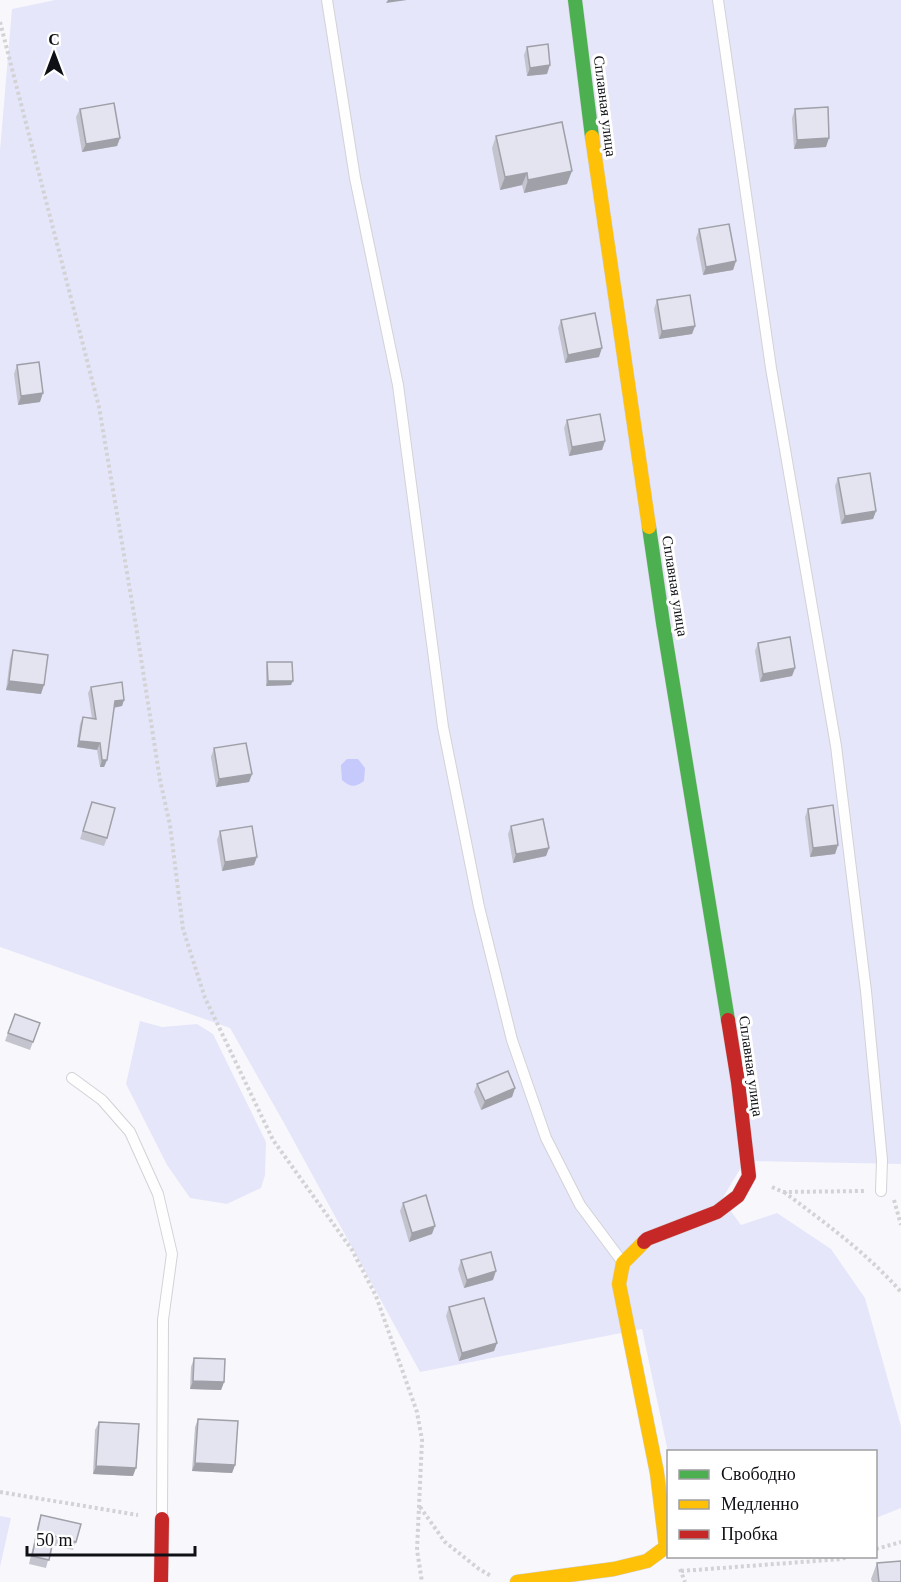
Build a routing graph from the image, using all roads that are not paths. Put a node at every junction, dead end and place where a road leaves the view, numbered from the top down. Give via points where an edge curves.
1 (327, 0) edge
2 (575, 0) edge
3 (718, 0) edge
4 (72, 1078) dead end
5 (881, 1191) road end
6 (623, 1263) junction
7 (162, 1519) joint
8 (161, 1582) edge
9 (517, 1582) edge

1 - 6 lane via 355,178 398,385 443,727 479,907 512,1040 546,1138 579,1205
2 - 6 street, Сплавная улица via 624,363 738,1082 749,1176 738,1196 717,1212 647,1239
3 - 5 lane via 771,368 836,746 866,991 882,1160
4 - 7 lane via 102,1100 130,1132 158,1194 172,1254 164,1320
6 - 9 street via 619,1284 657,1473 666,1547 647,1561 614,1569
7 - 8 street

